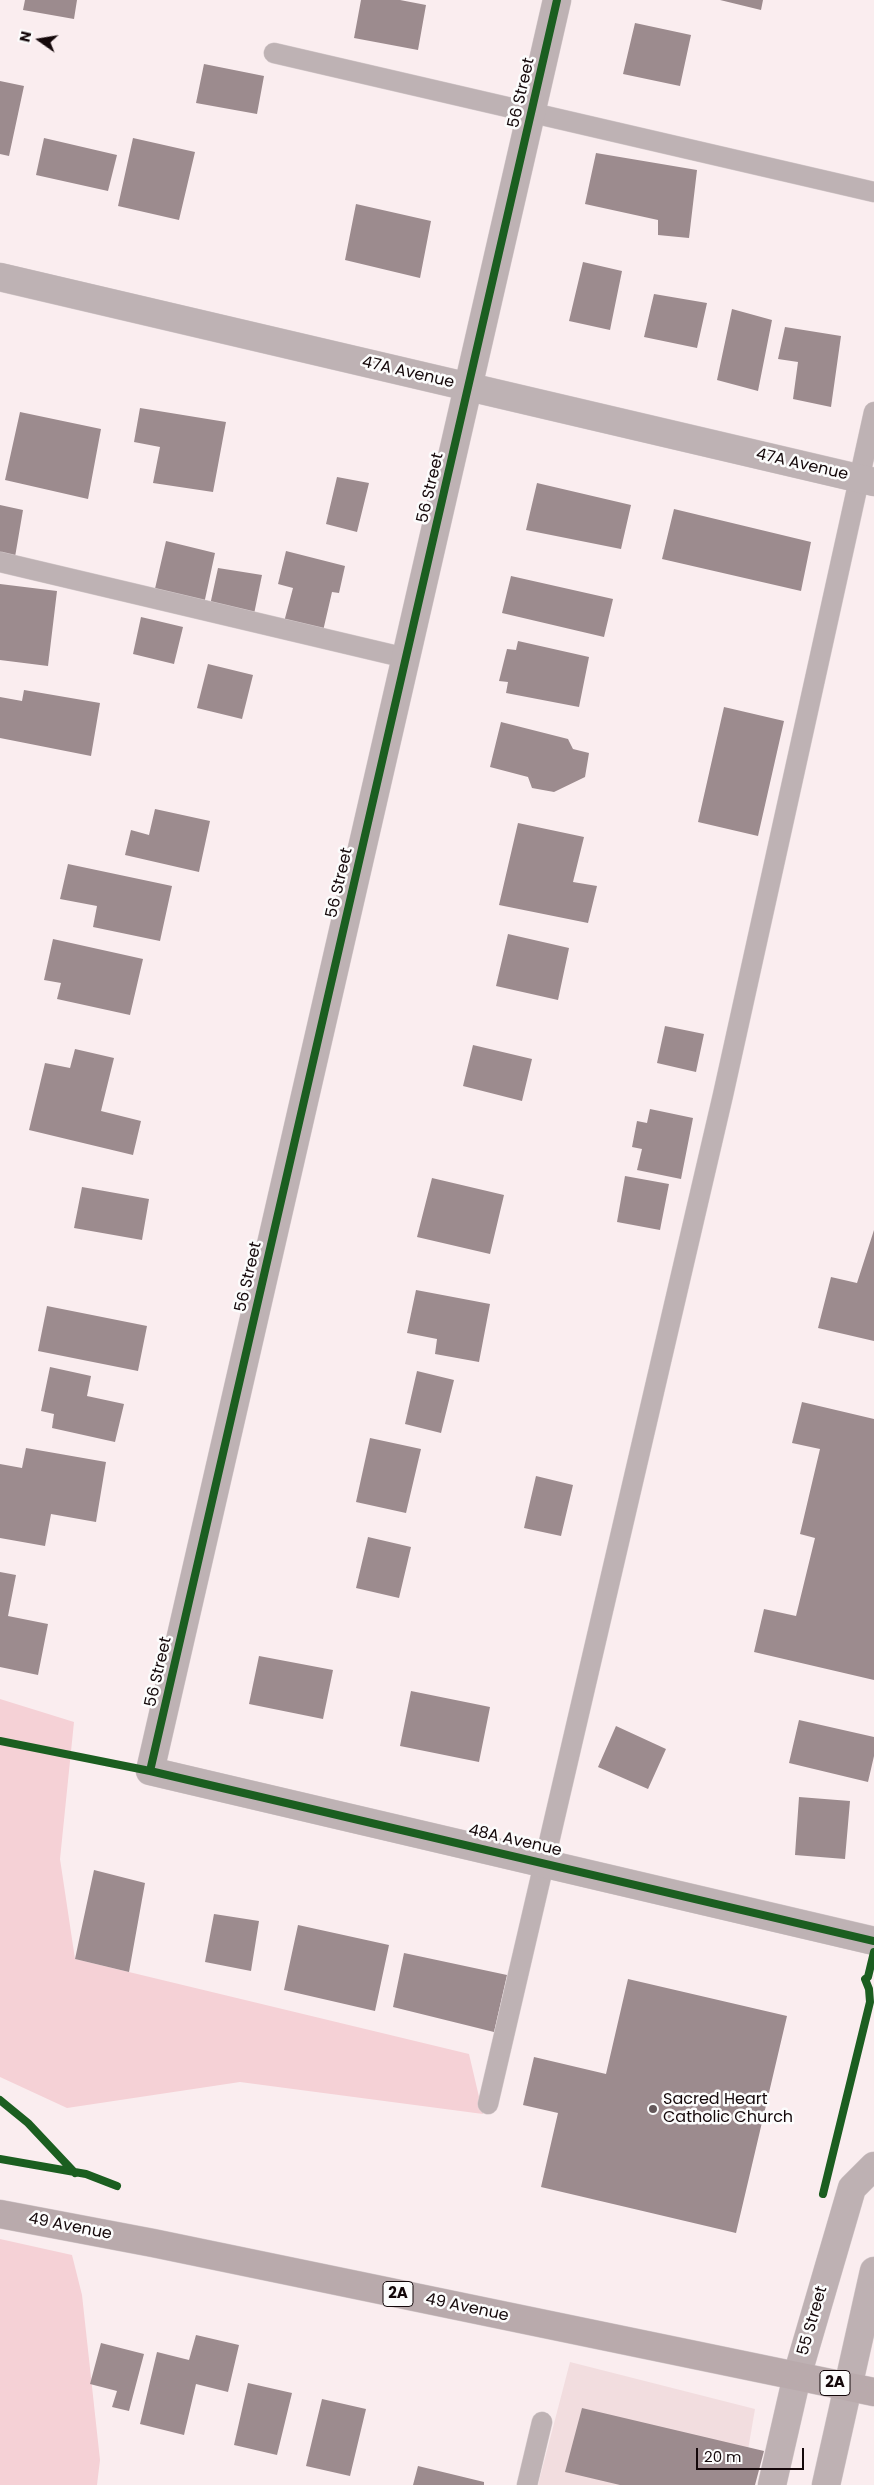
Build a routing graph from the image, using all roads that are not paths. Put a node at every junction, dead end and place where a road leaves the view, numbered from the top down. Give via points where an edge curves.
1 (557, 0) edge
2 (274, 54) dead end
3 (532, 111) junction
4 (874, 192) edge
5 (0, 277) edge
6 (468, 388) junction
7 (874, 412) edge
8 (866, 480) edge
9 (0, 562) edge
10 (406, 658) junction
11 (150, 1772) joint
12 (544, 1862) junction
13 (874, 1940) edge
14 (488, 2104) dead end
15 (874, 2166) edge
16 (0, 2214) edge
17 (874, 2271) edge
18 (796, 2376) junction
19 (862, 2389) edge
20 (542, 2422) dead end
21 (527, 2485) edge
22 (772, 2485) edge
23 (826, 2485) edge

1 - 3 street, 56 Street
2 - 3 lane
3 - 4 lane
3 - 6 street, 56 Street
5 - 6 street, 47A Avenue
6 - 8 street, 47A Avenue
6 - 10 street, 56 Street
7 - 8 lane
8 - 12 lane
9 - 10 lane
10 - 11 street, 56 Street
11 - 12 street, 48A Avenue
12 - 13 street, 48A Avenue
12 - 14 lane
15 - 18 street, 55 Street via 852,2188
16 - 18 main road, 49 Avenue / 2A
17 - 19 street
18 - 19 main road, 49 Avenue / 2A
18 - 22 street, 55 Street
19 - 23 street
20 - 21 lane

